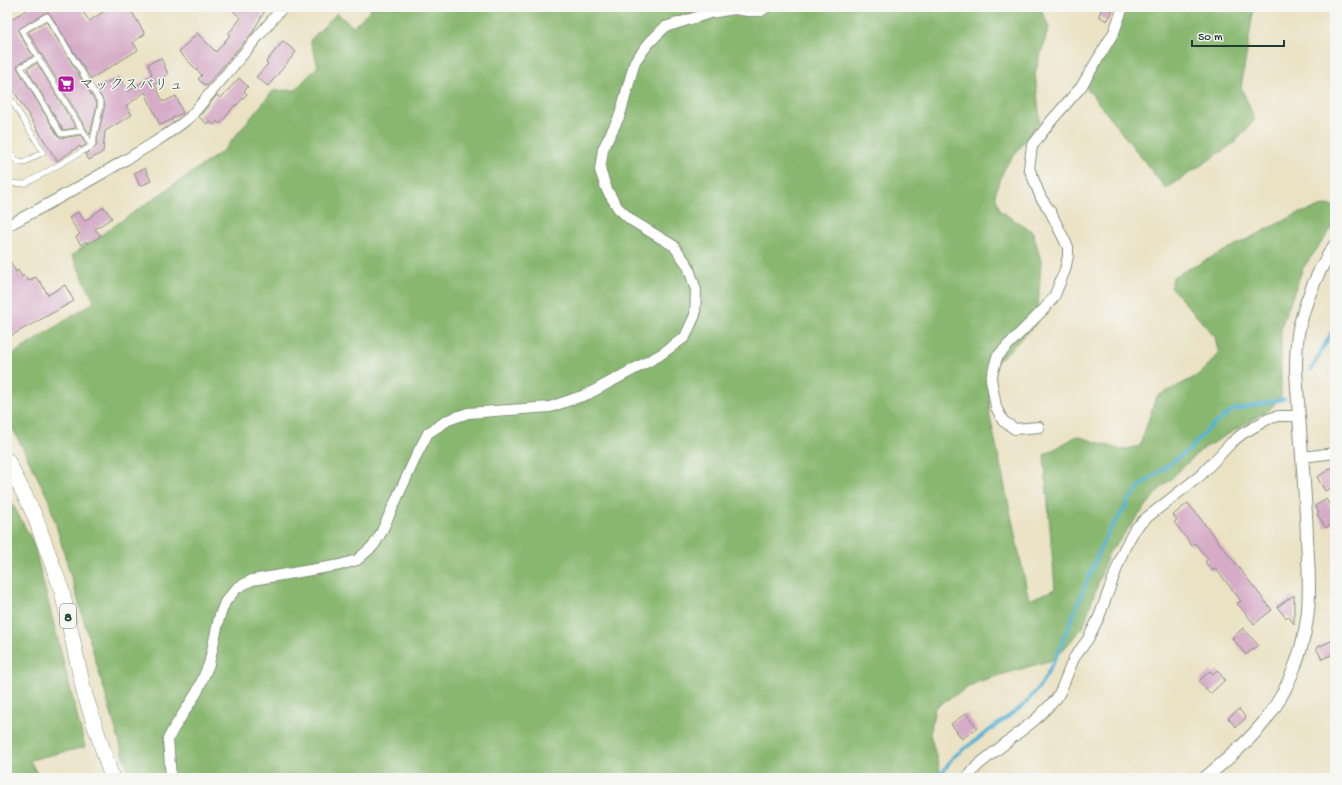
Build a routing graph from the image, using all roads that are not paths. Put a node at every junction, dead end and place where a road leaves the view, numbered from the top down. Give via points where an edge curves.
1 (11, 7) edge
2 (283, 7) edge
3 (768, 7) edge
4 (1123, 7) edge
5 (7, 9) edge
6 (38, 58) junction
7 (7, 94) edge
8 (82, 131) junction
9 (92, 146) junction
10 (7, 147) edge
11 (7, 183) edge
12 (7, 226) edge
13 (1335, 245) edge
14 (1299, 416) junction
15 (1039, 427) dead end
16 (1335, 453) edge
17 (1302, 457) junction
18 (7, 460) edge
19 (112, 778) edge
20 (171, 778) edge
21 (967, 778) edge
22 (1205, 778) edge

1 - 5 lane
2 - 12 street via 195,111 181,124 80,186
3 - 20 street via 761,11 734,8 665,27 635,61 620,115 603,150 600,170 607,190 618,208 631,220 674,246 688,266 696,290 695,315 685,337 660,355 588,394 550,407 468,413 448,420 428,433 381,533 374,545 357,560 252,580 237,588 225,602 219,618 209,664 198,692 168,739
4 - 15 street via 1114,32 1082,86 1032,146 1029,168 1041,198 1068,247 1068,256 1054,297 997,357 991,379 996,407 1003,421 1015,429
6 - 8 lane
6 - 8 lane via 21,67 61,134
6 - 9 lane via 22,31 47,16 101,103
7 - 10 lane via 43,152 23,163 16,161
8 - 9 lane
9 - 11 lane via 26,184
13 - 14 street via 1316,279 1300,325 1296,350
14 - 17 street
14 - 21 street via 1278,416 1268,419 1242,434 1201,475 1135,529 1124,549 1099,617 1088,639 1074,658 1056,699 1036,719 978,765
16 - 17 street
17 - 22 street via 1309,598 1301,647 1284,690 1264,722
18 - 19 main road, 8 via 34,514 62,591 84,692

